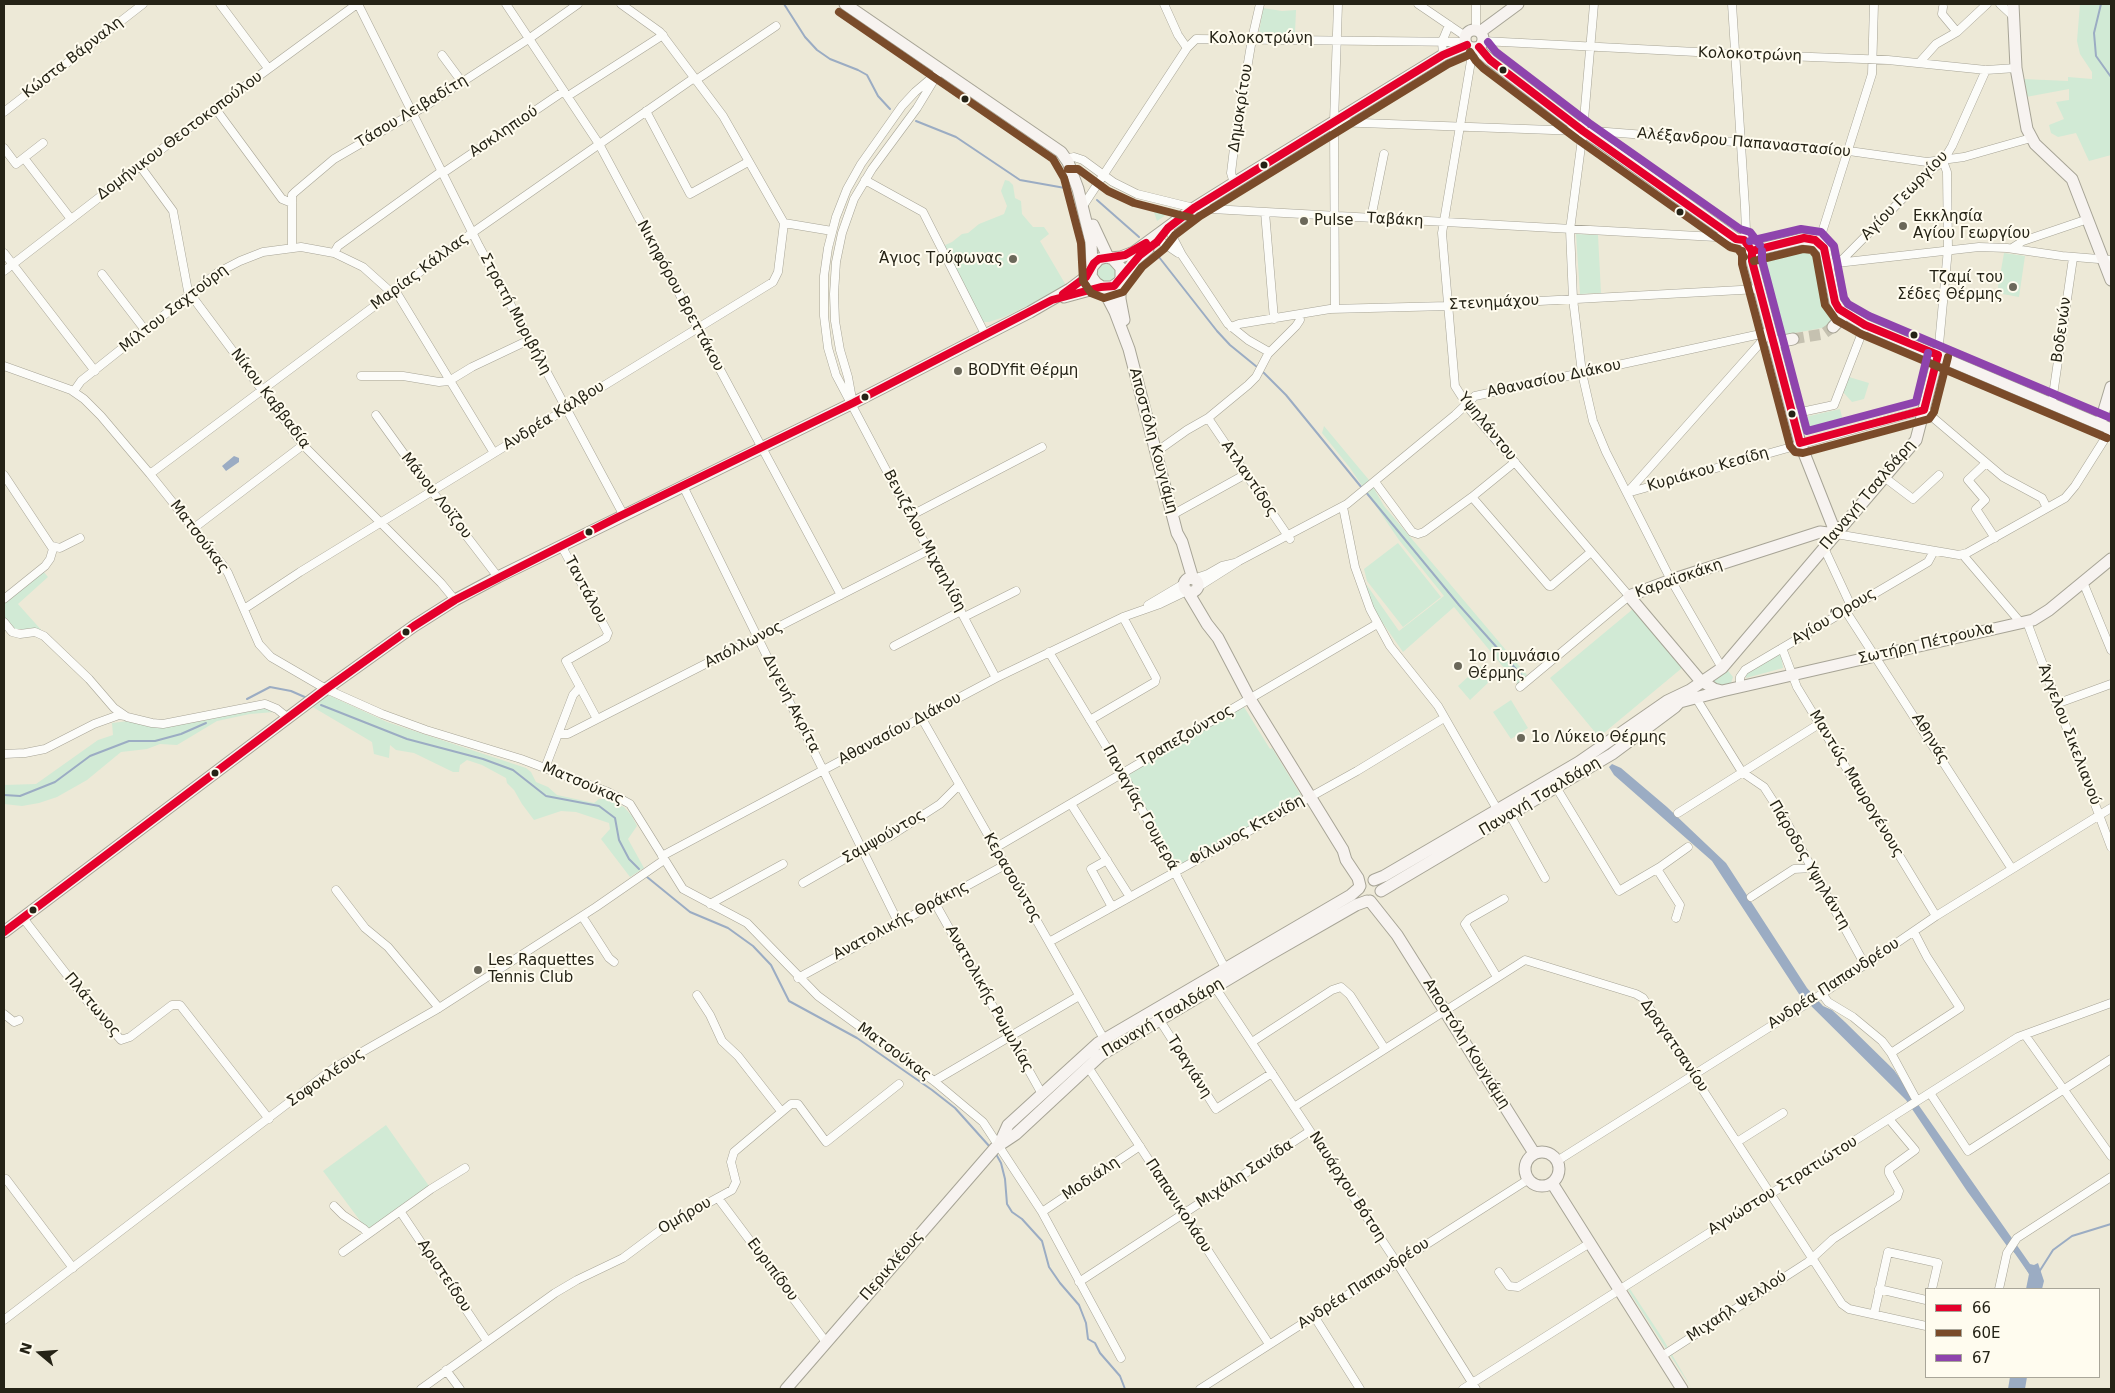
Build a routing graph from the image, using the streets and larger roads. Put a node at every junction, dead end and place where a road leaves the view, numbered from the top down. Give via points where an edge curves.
1 (143, 4) edge
2 (220, 4) edge
3 (358, 4) edge
4 (506, 4) edge
5 (578, 4) edge
6 (621, 4) edge
7 (845, 4) edge
8 (1164, 4) edge
9 (1260, 4) edge
10 (1338, 4) edge
11 (1418, 4) edge
12 (1476, 4) edge
13 (1518, 4) edge
14 (1594, 4) edge
15 (1732, 4) edge
16 (1874, 4) edge
17 (1987, 4) edge
18 (2000, 4) edge
19 (2013, 4) edge
20 (1943, 7) dead end
21 (2013, 16) junction
22 (1449, 25) junction
23 (776, 26) dead end
24 (1957, 32) junction
25 (663, 35) junction
26 (530, 38) junction
27 (1252, 39) junction
28 (1336, 40) junction
29 (1474, 40) junction
30 (1442, 42) junction
31 (1187, 48) junction
32 (1590, 48) junction
33 (1735, 54) junction
34 (442, 55) dead end
35 (1443, 55) junction
36 (1874, 60) junction
37 (1920, 63) junction
38 (268, 68) junction
39 (2016, 68) junction
40 (941, 70) junction
41 (1986, 70) junction
42 (695, 79) junction
43 (462, 82) junction
44 (566, 94) junction
45 (215, 108) junction
46 (646, 111) junction
47 (4, 112) edge
48 (414, 113) junction
49 (1568, 119) junction
50 (1334, 122) junction
51 (1459, 126) junction
52 (1560, 130) junction
53 (1582, 131) junction
54 (2031, 138) junction
55 (43, 143) dead end
56 (1741, 143) junction
57 (599, 144) junction
58 (4, 148) edge
59 (1849, 151) junction
60 (1384, 154) dead end
61 (24, 158) junction
62 (1066, 158) junction
63 (1943, 161) junction
64 (748, 162) junction
65 (140, 166) junction
66 (442, 172) junction
67 (1103, 175) junction
68 (865, 180) junction
69 (1234, 182) junction
70 (1078, 189) junction
71 (292, 203) junction
72 (1085, 203) junction
73 (1194, 208) junction
74 (1265, 212) junction
75 (1334, 216) junction
76 (1371, 218) junction
77 (71, 219) junction
78 (2088, 219) junction
79 (1443, 222) junction
80 (784, 223) junction
81 (1168, 228) junction
82 (1570, 230) junction
83 (832, 231) junction
84 (472, 233) junction
85 (1740, 239) junction
86 (1819, 242) junction
87 (1149, 245) junction
88 (292, 247) junction
89 (2012, 248) junction
90 (1948, 249) junction
91 (1752, 251) junction
92 (334, 252) junction
93 (4, 253) edge
94 (1182, 256) junction
95 (1109, 258) junction
96 (2073, 258) junction
97 (2108, 261) edge
98 (1840, 262) junction
99 (12, 264) junction
100 (1828, 264) junction
101 (1092, 269) junction
102 (4, 271) edge
103 (102, 274) dead end
104 (1120, 279) junction
105 (2111, 280) edge
106 (1102, 287) junction
107 (1759, 289) junction
108 (393, 292) junction
109 (190, 294) junction
110 (1573, 299) junction
111 (1052, 300) junction
112 (1448, 306) junction
113 (1335, 309) junction
114 (1299, 314) junction
115 (1845, 314) junction
116 (1274, 318) junction
117 (1865, 324) junction
118 (1231, 327) junction
119 (1833, 327) tunnel mouth
120 (697, 328) junction
121 (145, 330) junction
122 (1770, 332) junction
123 (985, 334) junction
124 (1794, 339) tunnel mouth
125 (529, 340) junction
126 (1773, 343) junction
127 (1128, 349) junction
128 (1268, 353) junction
129 (1938, 355) junction
130 (4, 366) edge
131 (95, 371) junction
132 (1582, 373) junction
133 (361, 376) dead end
134 (450, 381) junction
135 (2111, 387) edge
136 (262, 390) junction
137 (74, 391) junction
138 (2052, 402) junction
139 (852, 403) junction
140 (1466, 404) junction
141 (566, 408) junction
142 (1924, 410) junction
143 (1792, 414) junction
144 (376, 415) dead end
145 (1208, 418) junction
146 (2100, 424) junction
147 (2111, 429) edge
148 (1800, 443) junction
149 (303, 445) junction
150 (1042, 447) dead end
151 (760, 448) junction
152 (1156, 452) junction
153 (494, 453) junction
154 (1515, 462) junction
155 (1986, 463) junction
156 (150, 474) junction
157 (1246, 474) junction
158 (4, 475) edge
159 (1939, 475) dead end
160 (1884, 477) junction
161 (1374, 483) junction
162 (683, 486) junction
163 (432, 491) junction
164 (1628, 493) junction
165 (1472, 497) junction
166 (1345, 506) junction
167 (2048, 508) junction
168 (623, 514) junction
169 (1172, 515) junction
170 (910, 516) junction
171 (381, 522) junction
172 (194, 528) junction
173 (1836, 534) junction
174 (1289, 537) junction
175 (80, 538) dead end
176 (1995, 538) junction
177 (561, 545) junction
178 (52, 546) junction
179 (1824, 548) junction
180 (929, 550) junction
181 (1934, 550) junction
182 (1591, 552) junction
183 (1963, 555) junction
184 (2111, 559) edge
185 (498, 576) junction
186 (1671, 580) junction
187 (2083, 582) junction
188 (1191, 585) junction
189 (1016, 591) dead end
190 (841, 595) junction
191 (1629, 596) junction
192 (4, 599) edge
193 (455, 600) junction
194 (1848, 608) junction
195 (244, 610) junction
196 (962, 614) junction
197 (1123, 617) junction
198 (4, 622) edge
199 (2024, 623) junction
200 (1377, 624) junction
201 (758, 638) junction
202 (894, 646) dead end
203 (1782, 648) junction
204 (2111, 650) edge
205 (1049, 652) junction
206 (1876, 655) junction
207 (1722, 668) junction
208 (1791, 675) junction
209 (996, 678) junction
210 (1702, 682) junction
211 (2111, 684) edge
212 (1520, 687) dead end
213 (1740, 687) junction
214 (580, 688) junction
215 (326, 689) junction
216 (1722, 691) junction
217 (1693, 694) junction
218 (1250, 700) junction
219 (2056, 704) junction
220 (127, 717) junction
221 (921, 717) junction
222 (288, 718) junction
223 (1444, 718) junction
224 (597, 719) junction
225 (1090, 720) junction
226 (1819, 724) junction
227 (559, 734) junction
228 (4, 754) edge
229 (545, 768) junction
230 (824, 769) junction
231 (1742, 772) junction
232 (1123, 773) junction
233 (959, 785) junction
234 (1556, 787) junction
235 (1310, 796) junction
236 (1071, 804) junction
237 (2111, 808) edge
238 (1498, 809) junction
239 (1678, 813) dead end
240 (2099, 814) junction
241 (1510, 815) junction
242 (1688, 847) dead end
243 (2111, 847) edge
244 (995, 848) junction
245 (862, 849) junction
246 (663, 858) junction
247 (1106, 860) junction
248 (783, 864) dead end
249 (1005, 865) junction
250 (1812, 868) junction
251 (1657, 869) junction
252 (2012, 870) junction
253 (1175, 872) junction
254 (1545, 878) dead end
255 (803, 883) dead end
256 (1366, 883) junction
257 (336, 890) dead end
258 (1381, 893) junction
259 (1130, 897) junction
260 (1751, 897) dead end
261 (1504, 899) dead end
262 (1368, 901) junction
263 (710, 904) junction
264 (935, 904) junction
265 (1112, 907) junction
266 (582, 916) junction
267 (1936, 916) junction
268 (23, 918) junction
269 (1676, 918) dead end
270 (898, 922) junction
271 (4, 932) edge
272 (1914, 932) junction
273 (1397, 934) junction
274 (1049, 942) junction
275 (614, 962) dead end
276 (1865, 964) junction
277 (1225, 968) junction
278 (1497, 977) junction
279 (798, 978) junction
280 (1216, 987) junction
281 (1822, 994) junction
282 (697, 995) dead end
283 (1079, 996) junction
284 (2111, 1003) edge
285 (439, 1008) junction
286 (1444, 1011) junction
287 (4, 1014) edge
288 (1159, 1019) junction
289 (19, 1020) dead end
290 (2024, 1035) junction
291 (1010, 1036) junction
292 (1104, 1039) junction
293 (1252, 1042) junction
294 (1384, 1049) junction
295 (1891, 1054) junction
296 (2111, 1059) edge
297 (1088, 1067) junction
298 (1272, 1073) junction
299 (1693, 1075) junction
300 (934, 1081) junction
301 (899, 1084) dead end
302 (2064, 1090) junction
303 (1930, 1093) junction
304 (1042, 1094) junction
305 (1914, 1103) junction
306 (1294, 1106) junction
307 (781, 1111) junction
308 (1783, 1113) dead end
309 (269, 1119) junction
310 (1889, 1119) junction
311 (1310, 1131) junction
312 (1737, 1142) junction
313 (997, 1146) junction
314 (1140, 1146) junction
315 (1534, 1154) junction
316 (2111, 1156) edge
317 (1557, 1161) junction
318 (465, 1168) dead end
319 (2111, 1177) edge
320 (6, 1179) dead end
321 (1529, 1179) junction
322 (1552, 1183) junction
323 (1771, 1194) junction
324 (718, 1198) junction
325 (334, 1206) dead end
326 (400, 1211) junction
327 (1042, 1212) junction
328 (1183, 1214) junction
329 (368, 1234) junction
330 (1590, 1243) junction
331 (343, 1252) dead end
332 (1812, 1258) junction
333 (1397, 1263) junction
334 (72, 1268) junction
335 (1499, 1272) dead end
336 (1079, 1282) junction
337 (1932, 1288) edge
338 (1999, 1288) edge
339 (1879, 1289) junction
340 (1620, 1290) junction
341 (1925, 1300) edge
342 (1874, 1314) junction
343 (1314, 1316) junction
344 (4, 1320) edge
345 (1925, 1326) edge
346 (487, 1341) junction
347 (826, 1342) junction
348 (1269, 1344) junction
349 (1662, 1356) junction
350 (1121, 1358) dead end
351 (446, 1370) junction
352 (1474, 1386) edge
353 (421, 1389) edge
354 (460, 1389) edge
355 (786, 1389) edge
356 (1200, 1389) edge
357 (1360, 1389) edge
358 (1463, 1389) edge
359 (1682, 1389) edge

1 - 47 street, Κώστα Βάρναλη
2 - 38 street
3 - 38 street, Δομήνικου Θεοτοκοπούλου
3 - 48 street, Στρατή Μυριβήλη
4 - 26 street, Νικηφόρου Βρεττάκου
5 - 26 street, Τάσου Λειβαδίτη
6 - 25 street
7 - 40 street
8 - 31 street
9 - 27 street, Δημοκρίτου
10 - 28 street
11 - 22 street
12 - 29 street, Υψηλάντου
13 - 29 street
14 - 32 street
15 - 33 street
16 - 36 street
17 - 24 street
18 - 21 street
19 - 21 street
20 - 24 street via 1942,14
21 - 39 street
22 - 29 street
22 - 30 street
23 - 42 street, Μαρίας Κάλλας
24 - 37 street via 1936,44
25 - 42 street
25 - 44 street, Ασκληπιού
26 - 43 street, Τάσου Λειβαδίτη
26 - 44 street, Νικηφόρου Βρεττάκου
27 - 28 street, Κολοκοτρώνη
27 - 31 street, Κολοκοτρώνη via 1196,39
27 - 69 street, Δημοκρίτου via 1231,173
28 - 30 street, Κολοκοτρώνη
28 - 50 street
29 - 30 street, Κολοκοτρώνη
29 - 32 street, Κολοκοτρώνη
29 - 35 street
29 - 49 street via 1490,60
29 - 51 street, Υψηλάντου
30 - 35 street
31 - 67 street, Κολοκοτρώνη
32 - 33 street, Κολοκοτρώνη
32 - 53 street
33 - 36 street, Κολοκοτρώνη
33 - 56 street
34 - 43 street
35 - 50 street
36 - 37 street, Κολοκοτρώνη
36 - 59 street
37 - 41 street, Κολοκοτρώνη
38 - 45 street, Δομήνικου Θεοτοκοπούλου
39 - 41 street, Κολοκοτρώνη
39 - 54 street
40 - 62 street via 1060,150
40 - 68 street, Βενιζέλου Μιχαηλίδη
40 - 83 street, Βενιζέλου Μιχαηλίδη via 909,98 870,151 847,189
41 - 63 street, Αγίου Γεωργίου
42 - 46 street, Μαρίας Κάλλας
42 - 64 street via 723,116
43 - 48 street, Τάσου Λειβαδίτη
44 - 57 street, Νικηφόρου Βρεττάκου
44 - 66 street, Ασκληπιού
45 - 65 street, Δομήνικου Θεοτοκοπούλου
45 - 71 street via 282,199
46 - 57 street, Μαρίας Κάλλας
46 - 64 street via 690,194
48 - 66 street, Στρατή Μυριβήλη
48 - 71 street, Τάσου Λειβαδίτη via 334,159 292,195
49 - 52 street
49 - 53 street
50 - 51 street, Αλέξανδρου Παπαναστασίου
50 - 69 street
50 - 75 street
51 - 52 street, Αλέξανδρου Παπαναστασίου
51 - 79 street, Υψηλάντου
52 - 53 street, Αλέξανδρου Παπαναστασίου
53 - 56 street, Αλέξανδρου Παπαναστασίου
53 - 82 street
53 - 85 street
54 - 63 street, Αλέξανδρου Παπαναστασίου
54 - 78 street via 2072,179
55 - 61 street
56 - 59 street, Αλέξανδρου Παπαναστασίου
56 - 85 street via 1746,231
57 - 84 street, Μαρίας Κάλλας
57 - 120 street, Νικηφόρου Βρεττάκου
58 - 61 street via 16,164
59 - 63 street, Αλέξανδρου Παπαναστασίου via 1927,162
59 - 86 street
60 - 76 street
61 - 77 street
62 - 67 street, Ταβάκη via 1079,158
62 - 70 street
63 - 90 street, Παναγή Τσαλδάρη via 1948,172
63 - 98 street, Αγίου Γεωργίου
64 - 80 street
65 - 77 street, Δομήνικου Θεοτοκοπούλου
65 - 109 street, Νίκου Καββαδία via 173,211
66 - 84 street, Στρατή Μυριβήλη
66 - 92 street, Ασκληπιού
67 - 72 street, Κολοκοτρώνη
67 - 73 street, Ταβάκη via 1142,196
68 - 123 street via 923,212
68 - 139 street, Βενιζέλου Μιχαηλίδη via 854,199 842,233 834,294 835,321
69 - 73 street
70 - 72 street
70 - 101 street via 1091,242
71 - 88 street
72 - 95 street via 1102,249
73 - 74 street, Ταβάκη
73 - 81 street
74 - 75 street, Ταβάκη
74 - 116 street
75 - 76 street, Ταβάκη
75 - 113 street
76 - 79 street, Ταβάκη
77 - 99 street, Δομήνικου Θεοτοκοπούλου
78 - 89 street via 2023,241
78 - 97 street
79 - 82 street, Ταβάκη
79 - 112 street, Υψηλάντου
80 - 83 street
80 - 120 street, Ανδρέα Κάλβου via 778,272 773,282
81 - 87 street
81 - 94 street
82 - 85 street, Ταβάκη
82 - 110 street
83 - 139 street, Βενιζέλου Μιχαηλίδη via 823,281 826,331 836,375
84 - 108 street, Μαρίας Κάλλας
84 - 125 street, Στρατή Μυριβήλη
85 - 91 street
86 - 91 street via 1804,238
86 - 100 street via 1825,250
87 - 94 street
87 - 95 street
87 - 104 street
88 - 92 street, Μίλτου Σαχτούρη
88 - 109 street, Μίλτου Σαχτούρη via 240,261
89 - 90 street
89 - 96 street
90 - 98 street
90 - 129 street, Παναγή Τσαλδάρη
91 - 107 street
92 - 108 street, Μίλτου Σαχτούρη via 363,267
93 - 99 street
94 - 118 street
95 - 101 street via 1097,260
95 - 104 street via 1120,266
96 - 97 street
96 - 138 street, Βοδενών
97 - 105 street
98 - 100 street
99 - 102 street, Δομήνικου Θεοτοκοπούλου
99 - 131 street
100 - 115 street via 1836,304
101 - 106 street via 1093,280
101 - 111 street via 1082,280
103 - 121 street
104 - 106 street via 1112,287
104 - 127 street, Αποστόλη Κουγιάμη
106 - 111 street
106 - 127 street, Αποστόλη Κουγιάμη
107 - 110 street, Στενημάχου
107 - 122 street
108 - 134 street, Μίλτου Σαχτούρη
108 - 136 street, Μαρίας Κάλλας
109 - 121 street, Μίλτου Σαχτούρη
109 - 136 street, Νίκου Καββαδία
110 - 112 street, Στενημάχου
110 - 132 street
111 - 123 street
112 - 113 street, Στενημάχου
112 - 140 street, Υψηλάντου via 1455,386
113 - 114 street, Στενημάχου
114 - 116 street, Στενημάχου
114 - 128 street via 1296,326
115 - 117 street
115 - 119 street
116 - 118 street, Στενημάχου
117 - 129 street
117 - 143 street via 1834,405
118 - 128 street
120 - 141 street, Ανδρέα Κάλβου
120 - 151 street, Νικηφόρου Βρεττάκου
121 - 131 street, Μίλτου Σαχτούρη
122 - 126 street
122 - 132 street, Αθανασίου Διάκου
122 - 164 street
123 - 139 street
124 - 126 street
125 - 134 street
125 - 141 street, Στρατή Μυριβήλη
126 - 143 street
127 - 152 street, Αποστόλη Κουγιάμη
128 - 145 street via 1256,377
129 - 138 street
129 - 142 street, Παναγή Τσαλδάρη
130 - 137 street, Ματσούκας
131 - 137 street, Μίλτου Σαχτούρη
132 - 140 street, Αθανασίου Διάκου via 1478,395
132 - 164 street via 1593,421
133 - 134 street
134 - 153 street, Μίλτου Σαχτούρη
135 - 146 street
136 - 149 street, Νίκου Καββαδία
136 - 156 street, Μαρίας Κάλλας
137 - 156 street, Ματσούκας via 101,416
138 - 146 street
139 - 151 street
139 - 170 street, Βενιζέλου Μιχαηλίδη
140 - 154 street, Υψηλάντου
140 - 161 street, Αθανασίου Διάκου
141 - 153 street, Ανδρέα Κάλβου
141 - 168 street, Στρατή Μυριβήλη
142 - 148 street, Κυριάκου Κεσίδη
142 - 155 street
142 - 160 street, Παναγή Τσαλδάρη via 1916,440
143 - 148 street
144 - 163 street, Μάνου Λοϊζου
145 - 152 street
145 - 157 street, Ατλαντίδος
146 - 147 street
147 - 167 street via 2075,486 2065,498
148 - 164 street, Κυριάκου Κεσίδη
148 - 173 street
149 - 171 street, Νίκου Καββαδία
149 - 172 street
150 - 170 street
151 - 162 street
151 - 190 street, Νικηφόρου Βρεττάκου
152 - 169 street, Αποστόλη Κουγιάμη
153 - 163 street, Ανδρέα Κάλβου
154 - 165 street
154 - 182 street, Υψηλάντου
155 - 167 street via 2011,482 2042,498
155 - 176 street via 1968,480 1985,500 1976,509
156 - 172 street, Ματσούκας
157 - 169 street
157 - 174 street, Ατλαντίδος
158 - 178 street
159 - 160 street via 1913,499
160 - 173 street, Παναγή Τσαλδάρη
161 - 165 street via 1415,534 1424,532
161 - 166 street, Αθανασίου Διάκου
162 - 168 street
162 - 201 street, Διγενή Ακρίτα
163 - 171 street, Ανδρέα Κάλβου
163 - 185 street, Μάνου Λοϊζου
164 - 186 street
165 - 182 street via 1549,586
166 - 174 street, Αθανασίου Διάκου
166 - 200 street via 1355,567
167 - 176 street
168 - 177 street
169 - 188 street, Αποστόλη Κουγιάμη via 1182,542
170 - 180 street, Βενιζέλου Μιχαηλίδη
171 - 193 street, Νίκου Καββαδία
171 - 195 street, Ανδρέα Κάλβου
172 - 195 street, Ματσούκας via 228,573
173 - 179 street, Παναγή Τσαλδάρη
173 - 181 street
173 - 186 street, Καραϊσκάκη via 1820,532
174 - 188 street, Αθανασίου Διάκου
175 - 178 street via 60,548
176 - 183 street
177 - 185 street
177 - 214 street, Ταντάλου via 608,635 567,659
178 - 192 street via 45,566
179 - 194 street, Αθηνάς
179 - 207 street, Παναγή Τσαλδάρη
180 - 190 street, Απόλλωνος
180 - 196 street, Βενιζέλου Μιχαηλίδη
181 - 183 street
181 - 194 street, Αγίου Όρους via 1928,562
182 - 191 street, Υψηλάντου
183 - 199 street, Άγγελου Σικελιανού
184 - 187 street, Σωτήρη Πέτρουλα
185 - 193 street
186 - 191 street, Καραϊσκάκη
186 - 207 street
187 - 199 street, Σωτήρη Πέτρουλα via 2042,616
187 - 204 street
188 - 197 street, Αθανασίου Διάκου
188 - 218 street, Αποστόλη Κουγιάμη via 1207,624 1218,638
189 - 196 street
190 - 201 street, Απόλλωνος
191 - 210 street, Υψηλάντου
191 - 212 street, Καραϊσκάκη
193 - 215 street
194 - 203 street, Αγίου Όρους
194 - 206 street, Αθηνάς
195 - 215 street, Ματσούκας via 267,654
196 - 202 street
196 - 209 street, Βενιζέλου Μιχαηλίδη
197 - 205 street, Αθανασίου Διάκου
197 - 225 street via 1156,678 1155,682
198 - 220 street via 12,632 44,636 114,708
199 - 206 street, Σωτήρη Πέτρουλα
199 - 219 street, Άγγελου Σικελιανού
200 - 218 street, Τραπεζούντος
200 - 223 street
201 - 224 street, Απόλλωνος
201 - 230 street, Διγενή Ακρίτα
203 - 208 street, Μαντώς Μαυρογένους
203 - 213 street, Αγίου Όρους via 1745,670 1740,677
205 - 209 street, Αθανασίου Διάκου
205 - 225 street, Παναγίας Γουμερά
206 - 208 street, Σωτήρη Πέτρουλα
206 - 252 street, Αθηνάς
207 - 210 street, Παναγή Τσαλδάρη
208 - 213 street, Σωτήρη Πέτρουλα
208 - 226 street, Μαντώς Μαυρογένους
209 - 221 street, Αθανασίου Διάκου
210 - 216 street
210 - 217 street, Παναγή Τσαλδάρη
211 - 219 street
213 - 216 street, Σωτήρη Πέτρουλα
214 - 224 street
214 - 227 street via 573,695
215 - 222 street
215 - 229 street, Ματσούκας via 403,722
216 - 217 street, Σωτήρη Πέτρουλα
217 - 231 street, Πάροδος Υψηλάντη
217 - 234 street, Παναγή Τσαλδάρη via 1612,754
217 - 238 street, Παναγή Τσαλδάρη via 1667,701 1594,753
218 - 232 street, Τραπεζούντος
218 - 235 street, Αποστόλη Κουγιάμη
219 - 240 street, Άγγελου Σικελιανού
220 - 222 street via 164,724 266,704
220 - 228 street via 119,716 94,724 41,750
221 - 230 street, Αθανασίου Διάκου
221 - 233 street, Κερασούντος
222 - 268 street
223 - 235 street, Φίλωνος Κτενίδη
223 - 238 street
224 - 227 street, Απόλλωνος via 568,734
225 - 232 street, Παναγίας Γουμερά
226 - 231 street
226 - 267 street, Μαντώς Μαυρογένους
227 - 229 street
229 - 246 street, Ματσούκας via 628,802 636,810
230 - 245 street, Διγενή Ακρίτα
230 - 246 street, Αθανασίου Διάκου
231 - 239 street
231 - 250 street, Πάροδος Υψηλάντη via 1764,787
232 - 236 street, Τραπεζούντος
232 - 253 street, Παναγίας Γουμερά
233 - 244 street, Κερασούντος
233 - 245 street, Σαμψούντος via 940,804 889,837
234 - 241 street, Παναγή Τσαλδάρη
234 - 251 street via 1619,891
235 - 253 street, Φίλωνος Κτενίδη
235 - 256 street, Αποστόλη Κουγιάμη via 1343,850 1352,856
236 - 244 street, Τραπεζούντος
236 - 247 street
237 - 240 street, Ανδρέα Παπανδρέου
238 - 256 street, Παναγή Τσαλδάρη via 1384,876
240 - 243 street, Άγγελου Σικελιανού
240 - 252 street, Ανδρέα Παπανδρέου
241 - 254 street
241 - 258 street, Παναγή Τσαλδάρη
242 - 251 street
244 - 249 street, Κερασούντος
245 - 255 street, Σαμψούντος
245 - 270 street, Διγενή Ακρίτα
246 - 263 street, Ματσούκας via 683,888
246 - 266 street, Σοφοκλέους
247 - 259 street
247 - 265 street via 1091,869
248 - 263 street
249 - 264 street, Ανατολικής Θράκης
249 - 274 street, Κερασούντος
250 - 260 street via 1794,869
250 - 276 street, Πάροδος Υψηλάντη
251 - 269 street via 1680,906
252 - 267 street, Ανδρέα Παπανδρέου
253 - 259 street, Φίλωνος Κτενίδη
253 - 277 street, Παναγίας Γουμερά
256 - 258 street via 1379,884
256 - 262 street via 1361,896
256 - 277 street, Παναγή Τσαλδάρη via 1351,895
257 - 285 street via 365,928 388,947
258 - 262 street via 1376,900
258 - 273 street, Αποστόλη Κουγιάμη
259 - 265 street, Φίλωνος Κτενίδη
261 - 278 street via 1469,919 1466,924
262 - 273 street, Αποστόλη Κουγιάμη
262 - 280 street, Παναγή Τσαλδάρη via 1348,909
263 - 279 street, Ματσούκας via 750,926
264 - 270 street, Ανατολικής Θράκης
264 - 291 street, Ανατολικής Ρωμυλίας
265 - 274 street, Φίλωνος Κτενίδη
266 - 275 street via 608,958
266 - 285 street, Σοφοκλέους
267 - 272 street, Ανδρέα Παπανδρέου
268 - 271 street
268 - 309 street, Πλάτωνος via 120,1040 130,1037 172,1005 180,1005
270 - 279 street, Ανατολικής Θράκης
272 - 276 street, Ανδρέα Παπανδρέου
272 - 295 street via 1960,1008
273 - 286 street, Αποστόλη Κουγιάμη
274 - 283 street, Κερασούντος
276 - 281 street, Ανδρέα Παπανδρέου
277 - 292 street, Παναγή Τσαλδάρη
278 - 286 street, Δραγατσανίου
278 - 299 street, Δραγατσανίου via 1529,960 1639,994
279 - 300 street, Ματσούκας
280 - 288 street, Παναγή Τσαλδάρη
280 - 293 street, Ναυάρχου Βότση
281 - 295 street via 1828,1002 1868,1028
281 - 299 street, Ανδρέα Παπανδρέου
282 - 307 street via 722,1041 738,1056
283 - 291 street
283 - 292 street, Κερασούντος
284 - 290 street, Αγνώστου Στρατιώτου
285 - 309 street, Σοφοκλέους via 343,1062
286 - 294 street, Δραγατσανίου
286 - 315 street, Αποστόλη Κουγιάμη
287 - 289 street via 8,1020
288 - 297 street, Παναγή Τσαλδάρη via 1107,1050
288 - 298 street, Τραγιάνη via 1216,1109
290 - 302 street
290 - 303 street, Αγνώστου Στρατιώτου
291 - 300 street
291 - 304 street, Ανατολικής Ρωμυλίας
292 - 304 street, Παναγή Τσαλδάρη
293 - 294 street via 1341,987 1348,992
293 - 298 street, Ναυάρχου Βότση
294 - 306 street, Δραγατσανίου
295 - 305 street
296 - 302 street
297 - 313 street, Παναγή Τσαλδάρη via 1016,1134
297 - 314 street, Παπανικολάου
298 - 306 street, Ναυάρχου Βότση
299 - 312 street, Δραγατσανίου
299 - 317 street, Ανδρέα Παπανδρέου
300 - 313 street, Ματσούκας via 984,1122
301 - 307 street via 827,1142 797,1103
302 - 303 street via 1968,1151
302 - 316 street
303 - 305 street, Αγνώστου Στρατιώτου
304 - 313 street, Παναγή Τσαλδάρη via 1008,1125
305 - 310 street, Αγνώστου Στρατιώτου
306 - 311 street, Ναυάρχου Βότση
307 - 324 street, Ομήρου via 734,1152 731,1162 735,1185
308 - 312 street
309 - 334 street, Σοφοκλέους
310 - 323 street, Αγνώστου Στρατιώτου
310 - 332 street, Μιχαήλ Ψελλού via 1915,1150 1889,1169 1898,1195 1838,1235
311 - 328 street, Μιχάλη Σανίδα
311 - 333 street, Ναυάρχου Βότση
312 - 323 street, Δραγατσανίου
313 - 327 street, Ματσούκας
313 - 347 street, Περικλέους
314 - 327 street, Μοδιάλη
314 - 328 street, Παπανικολάου
315 - 317 street via 1544,1152
315 - 321 street via 1526,1162
317 - 322 street via 1559,1171
318 - 326 street
319 - 338 street via 2018,1238 2007,1252
320 - 334 street
321 - 322 street via 1542,1186
321 - 333 street, Ανδρέα Παπανδρέου
322 - 330 street
323 - 332 street, Δραγατσανίου
323 - 340 street, Αγνώστου Στρατιώτου
324 - 346 street, Ομήρου via 666,1226 628,1256 566,1286
324 - 347 street, Ευριπίδου
325 - 329 street
326 - 329 street
326 - 346 street, Αριστείδου
327 - 336 street, Ματσούκας
328 - 336 street, Μιχάλη Σανίδα
328 - 348 street, Παπανικολάου
329 - 331 street
330 - 335 street via 1518,1287 1509,1286
330 - 340 street
332 - 342 street, Δραγατσανίου via 1843,1305
332 - 349 street, Μιχαήλ Ψελλού
333 - 343 street, Ανδρέα Παπανδρέου
333 - 352 street, Ναυάρχου Βότση
334 - 344 street, Σοφοκλέους
336 - 350 street, Ματσούκας
337 - 339 street via 1938,1263 1888,1252
339 - 341 street
339 - 342 street
340 - 349 street
340 - 352 street, Αγνώστου Στρατιώτου
342 - 345 street, Δραγατσανίου
343 - 348 street, Ανδρέα Παπανδρέου
343 - 357 street
346 - 351 street, Ομήρου
347 - 355 street, Περικλέους
348 - 356 street, Ανδρέα Παπανδρέου
349 - 359 street
351 - 353 street, Ομήρου
351 - 354 street
352 - 358 street, Αγνώστου Στρατιώτου

